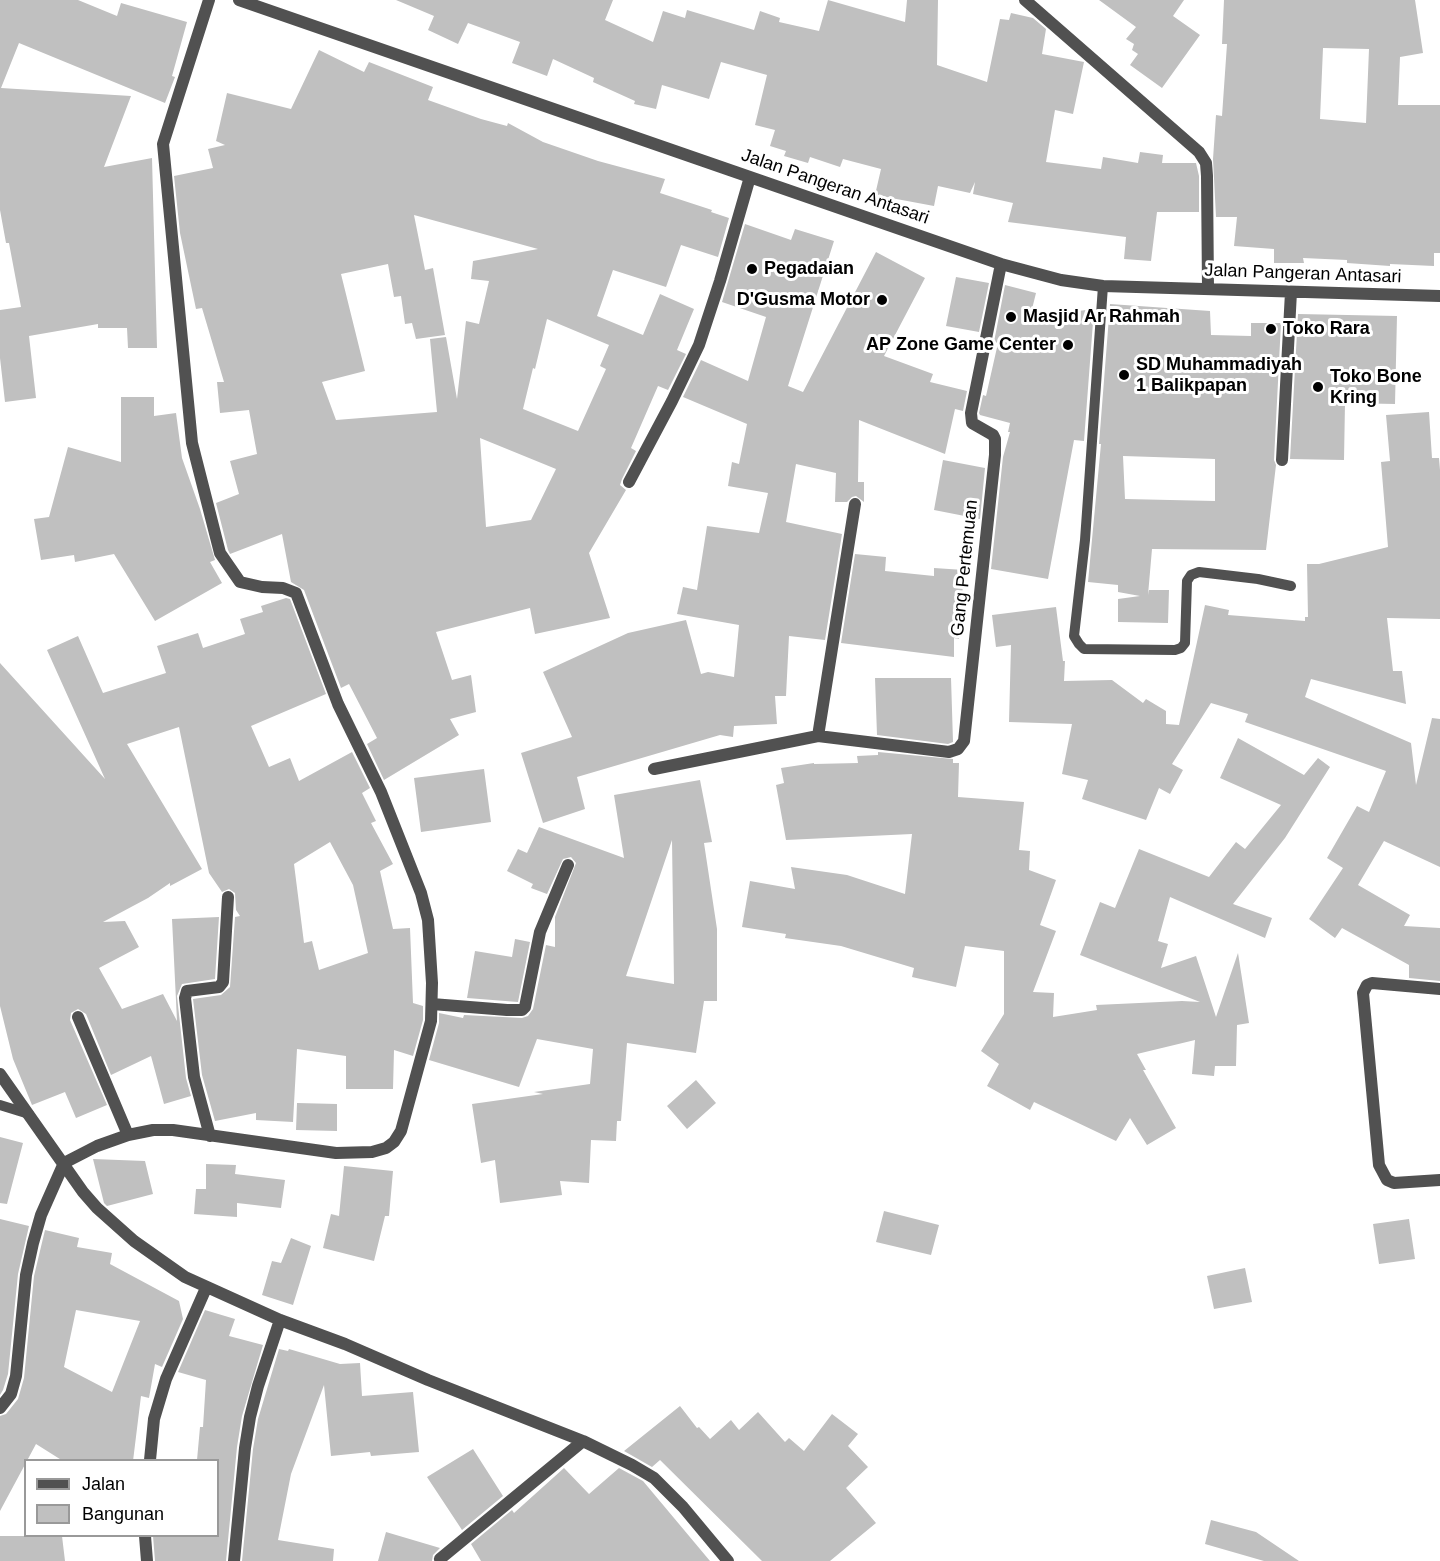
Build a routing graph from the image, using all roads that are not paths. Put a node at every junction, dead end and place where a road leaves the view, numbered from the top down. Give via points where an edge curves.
1 (209, 0) edge
2 (239, 0) edge
3 (1025, 0) edge
4 (750, 177) junction
5 (1001, 264) junction
6 (1103, 286) junction
7 (1208, 290) junction
8 (1291, 292) junction
9 (1440, 296) edge
10 (1282, 460) dead end
11 (629, 482) dead end
12 (855, 504) dead end
13 (1291, 586) dead end
14 (819, 736) junction
15 (654, 769) dead end
16 (568, 865) dead end
17 (228, 897) dead end
18 (1440, 989) edge
19 (432, 1004) junction
20 (78, 1017) dead end
21 (0, 1074) edge
22 (0, 1105) edge
23 (29, 1114) junction
24 (128, 1135) junction
25 (210, 1136) junction
26 (64, 1163) junction
27 (1440, 1180) edge
28 (206, 1288) junction
29 (280, 1320) junction
30 (0, 1408) edge
31 (583, 1442) junction
32 (150, 1459) edge
33 (145, 1537) edge
34 (147, 1561) edge
35 (234, 1561) edge
36 (441, 1561) edge
37 (728, 1561) edge

1 - 19 street via 163,144 192,443 220,553 240,582 297,593 338,704 381,792 421,893 431,948
2 - 4 street, Jalan Pangeran Antasari
3 - 7 street via 1199,152 1206,163
4 - 5 street, Jalan Pangeran Antasari
4 - 11 street via 699,345
5 - 6 street, Jalan Pangeran Antasari
5 - 14 street, Gang Pertemuan via 971,413 972,423 993,435 995,455 964,741 949,752
6 - 7 street, Jalan Pangeran Antasari
6 - 13 lane via 1086,540 1074,636 1079,644 1084,649 1181,648 1185,643 1187,581 1199,572
7 - 8 street, Jalan Pangeran Antasari
8 - 9 street, Jalan Pangeran Antasari
8 - 10 street
12 - 14 street
14 - 15 street, Gang Pertemuan
16 - 19 street via 540,932 525,1007 507,1010
17 - 25 street via 223,981 219,987 187,991 185,998 194,1077
18 - 27 street via 1372,983 1363,993 1379,1165 1387,1180 1394,1183
19 - 25 street via 429,1030 401,1131 386,1148 336,1153
20 - 24 street
21 - 23 street
22 - 23 lane
23 - 26 street
24 - 25 street via 173,1130
24 - 26 street
26 - 28 street via 83,1192 114,1225
26 - 30 street via 33,1244 26,1275 15,1385
28 - 29 street
28 - 32 street via 166,1379 154,1419
29 - 31 street
29 - 35 street via 258,1386 244,1448
31 - 36 street
31 - 37 street via 654,1478
33 - 34 street

